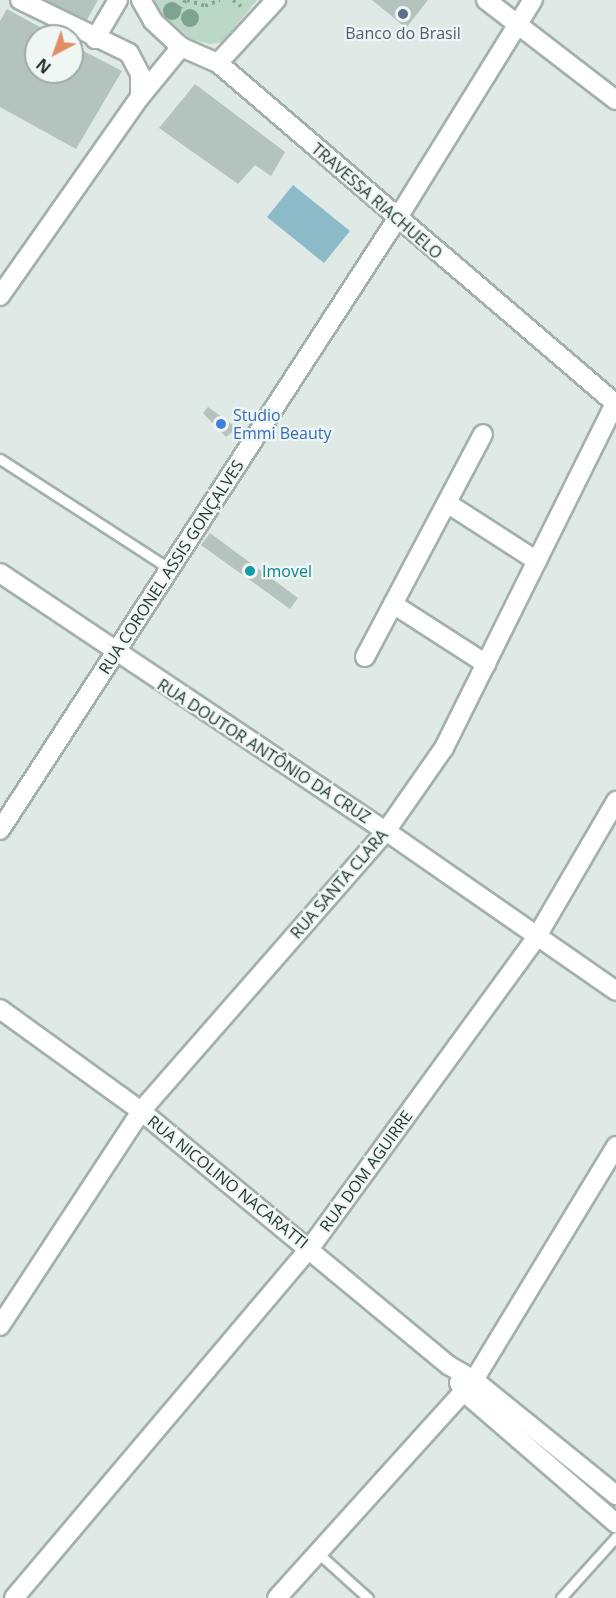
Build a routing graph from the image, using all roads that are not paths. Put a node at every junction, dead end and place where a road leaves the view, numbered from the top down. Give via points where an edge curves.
1 (20, 0) edge
2 (118, 0) edge
3 (141, 0) edge
4 (276, 0) edge
5 (486, 0) edge
6 (533, 0) edge
7 (517, 25) junction
8 (95, 39) junction
9 (181, 47) junction
10 (218, 63) junction
11 (140, 97) junction
12 (616, 100) edge
13 (397, 219) junction
14 (0, 296) edge
15 (616, 403) edge
16 (483, 434) dead end
17 (0, 459) edge
18 (447, 503) junction
19 (537, 561) junction
20 (170, 569) junction
21 (0, 573) edge
22 (393, 604) junction
23 (115, 654) junction
24 (365, 657) dead end
25 (486, 664) junction
26 (616, 801) edge
27 (0, 830) edge
28 (386, 831) junction
29 (536, 938) junction
30 (616, 991) edge
31 (0, 1009) edge
32 (141, 1111) junction
33 (616, 1146) edge
34 (310, 1248) junction
35 (0, 1326) edge
36 (469, 1386) junction
37 (616, 1496) edge
38 (616, 1523) edge
39 (616, 1537) edge
40 (318, 1553) junction
41 (14, 1598) edge
42 (277, 1598) edge
43 (368, 1598) edge
44 (561, 1598) edge

1 - 8 street
2 - 8 street
3 - 9 street, TRAVESSA RIACHUELO via 153,21
4 - 10 street
5 - 7 street
6 - 7 street, RUA CORONEL ASSIS GONÇALVES
7 - 12 street
7 - 13 street, RUA CORONEL ASSIS GONÇALVES
8 - 11 street via 134,59 140,74
9 - 10 street, TRAVESSA RIACHUELO
9 - 11 street
10 - 13 street, TRAVESSA RIACHUELO
11 - 14 street
13 - 15 street, TRAVESSA RIACHUELO
13 - 20 street, RUA CORONEL ASSIS GONÇALVES
15 - 19 street, RUA SANTA CLARA
16 - 18 street
17 - 20 lane
18 - 19 street
18 - 22 street
19 - 25 street, RUA SANTA CLARA
20 - 23 street, RUA CORONEL ASSIS GONÇALVES
21 - 23 street, RUA DOUTOR ANTÔNIO DA CRUZ
22 - 24 street
22 - 25 street
23 - 27 street, RUA CORONEL ASSIS GONÇALVES
23 - 28 street, RUA DOUTOR ANTÔNIO DA CRUZ
25 - 28 street, RUA SANTA CLARA via 444,748
26 - 29 street, RUA DOM AGUIRRE
28 - 29 street, RUA DOUTOR ANTÔNIO DA CRUZ
28 - 32 street, RUA SANTA CLARA
29 - 30 street, RUA DOUTOR ANTÔNIO DA CRUZ
29 - 34 street, RUA DOM AGUIRRE
31 - 32 street, RUA NICOLINO NACARATTI
32 - 34 street, RUA NICOLINO NACARATTI
32 - 35 street, RUA SANTA CLARA
33 - 36 street
34 - 36 street, RUA NICOLINO NACARATTI
34 - 41 street, RUA DOM AGUIRRE
36 - 37 street
36 - 38 street
36 - 40 street
39 - 44 lane
40 - 42 street
40 - 43 lane

